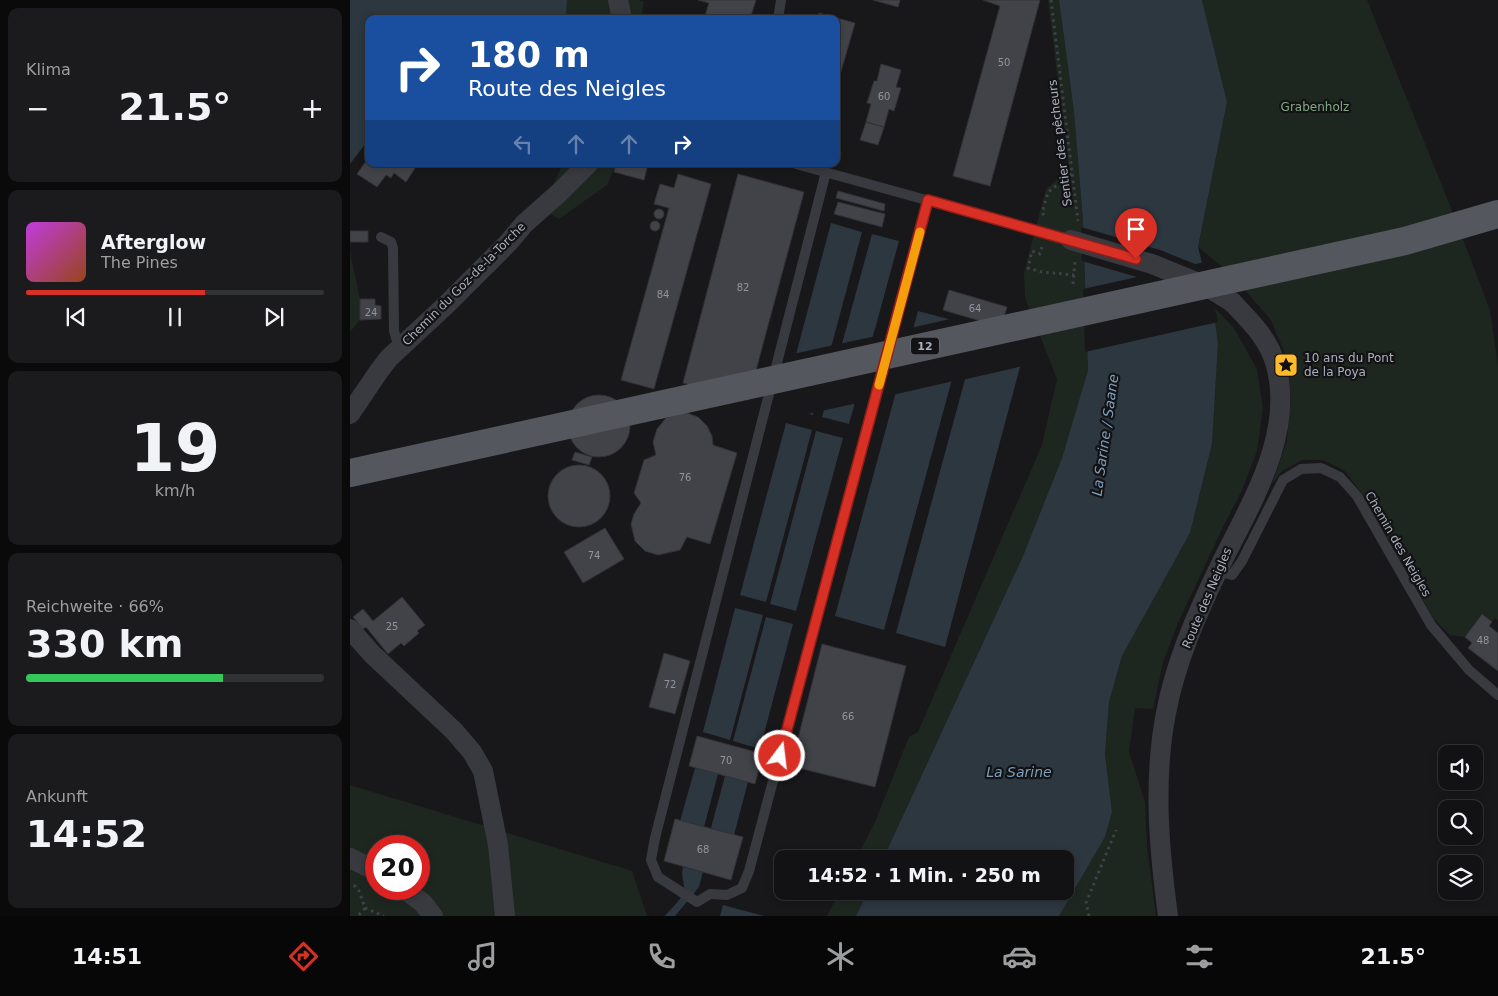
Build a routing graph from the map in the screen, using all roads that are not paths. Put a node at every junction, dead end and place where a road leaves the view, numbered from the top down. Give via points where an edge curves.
1 (618, 0) edge
2 (782, 0) edge
3 (621, 15) edge
4 (779, 15) edge
5 (585, 167) edge
6 (807, 167) edge
7 (826, 172) junction
8 (928, 200) junction
9 (1498, 214) edge
10 (382, 237) dead end
11 (1075, 241) joint
12 (402, 347) junction
13 (350, 414) edge
14 (350, 473) edge
15 (1217, 571) junction
16 (350, 629) edge
17 (1498, 695) edge
18 (350, 858) edge
19 (365, 866) edge
20 (419, 900) edge
21 (433, 916) edge
22 (505, 916) edge
23 (1168, 916) edge

1 - 3 street
2 - 4 lane
5 - 12 street, Chemin du Goz-de-la-Torche
6 - 7 lane
7 - 8 lane
7 - 8 lane via 651,860 658,877 697,902 710,894 727,895 742,888 749,871
8 - 11 lane
9 - 14 main road, 12, bridge via 1405,241
10 - 12 lane via 391,242 393,248 394,331
11 - 15 street, Route des Neigles, bridge via 1152,264 1206,286 1232,302 1260,331 1268,345 1279,382 1280,412 1276,438 1260,484
12 - 13 street, Chemin du Goz-de-la-Torche via 378,371
15 - 17 lane, Chemin des Neigles via 1232,575 1283,480 1301,469 1321,468 1340,477 1356,496 1431,625 1469,670
15 - 23 street, Route des Neigles via 1187,643 1166,713 1158,819
16 - 22 street via 454,732 472,752 483,771 498,845
18 - 19 street
20 - 21 street

